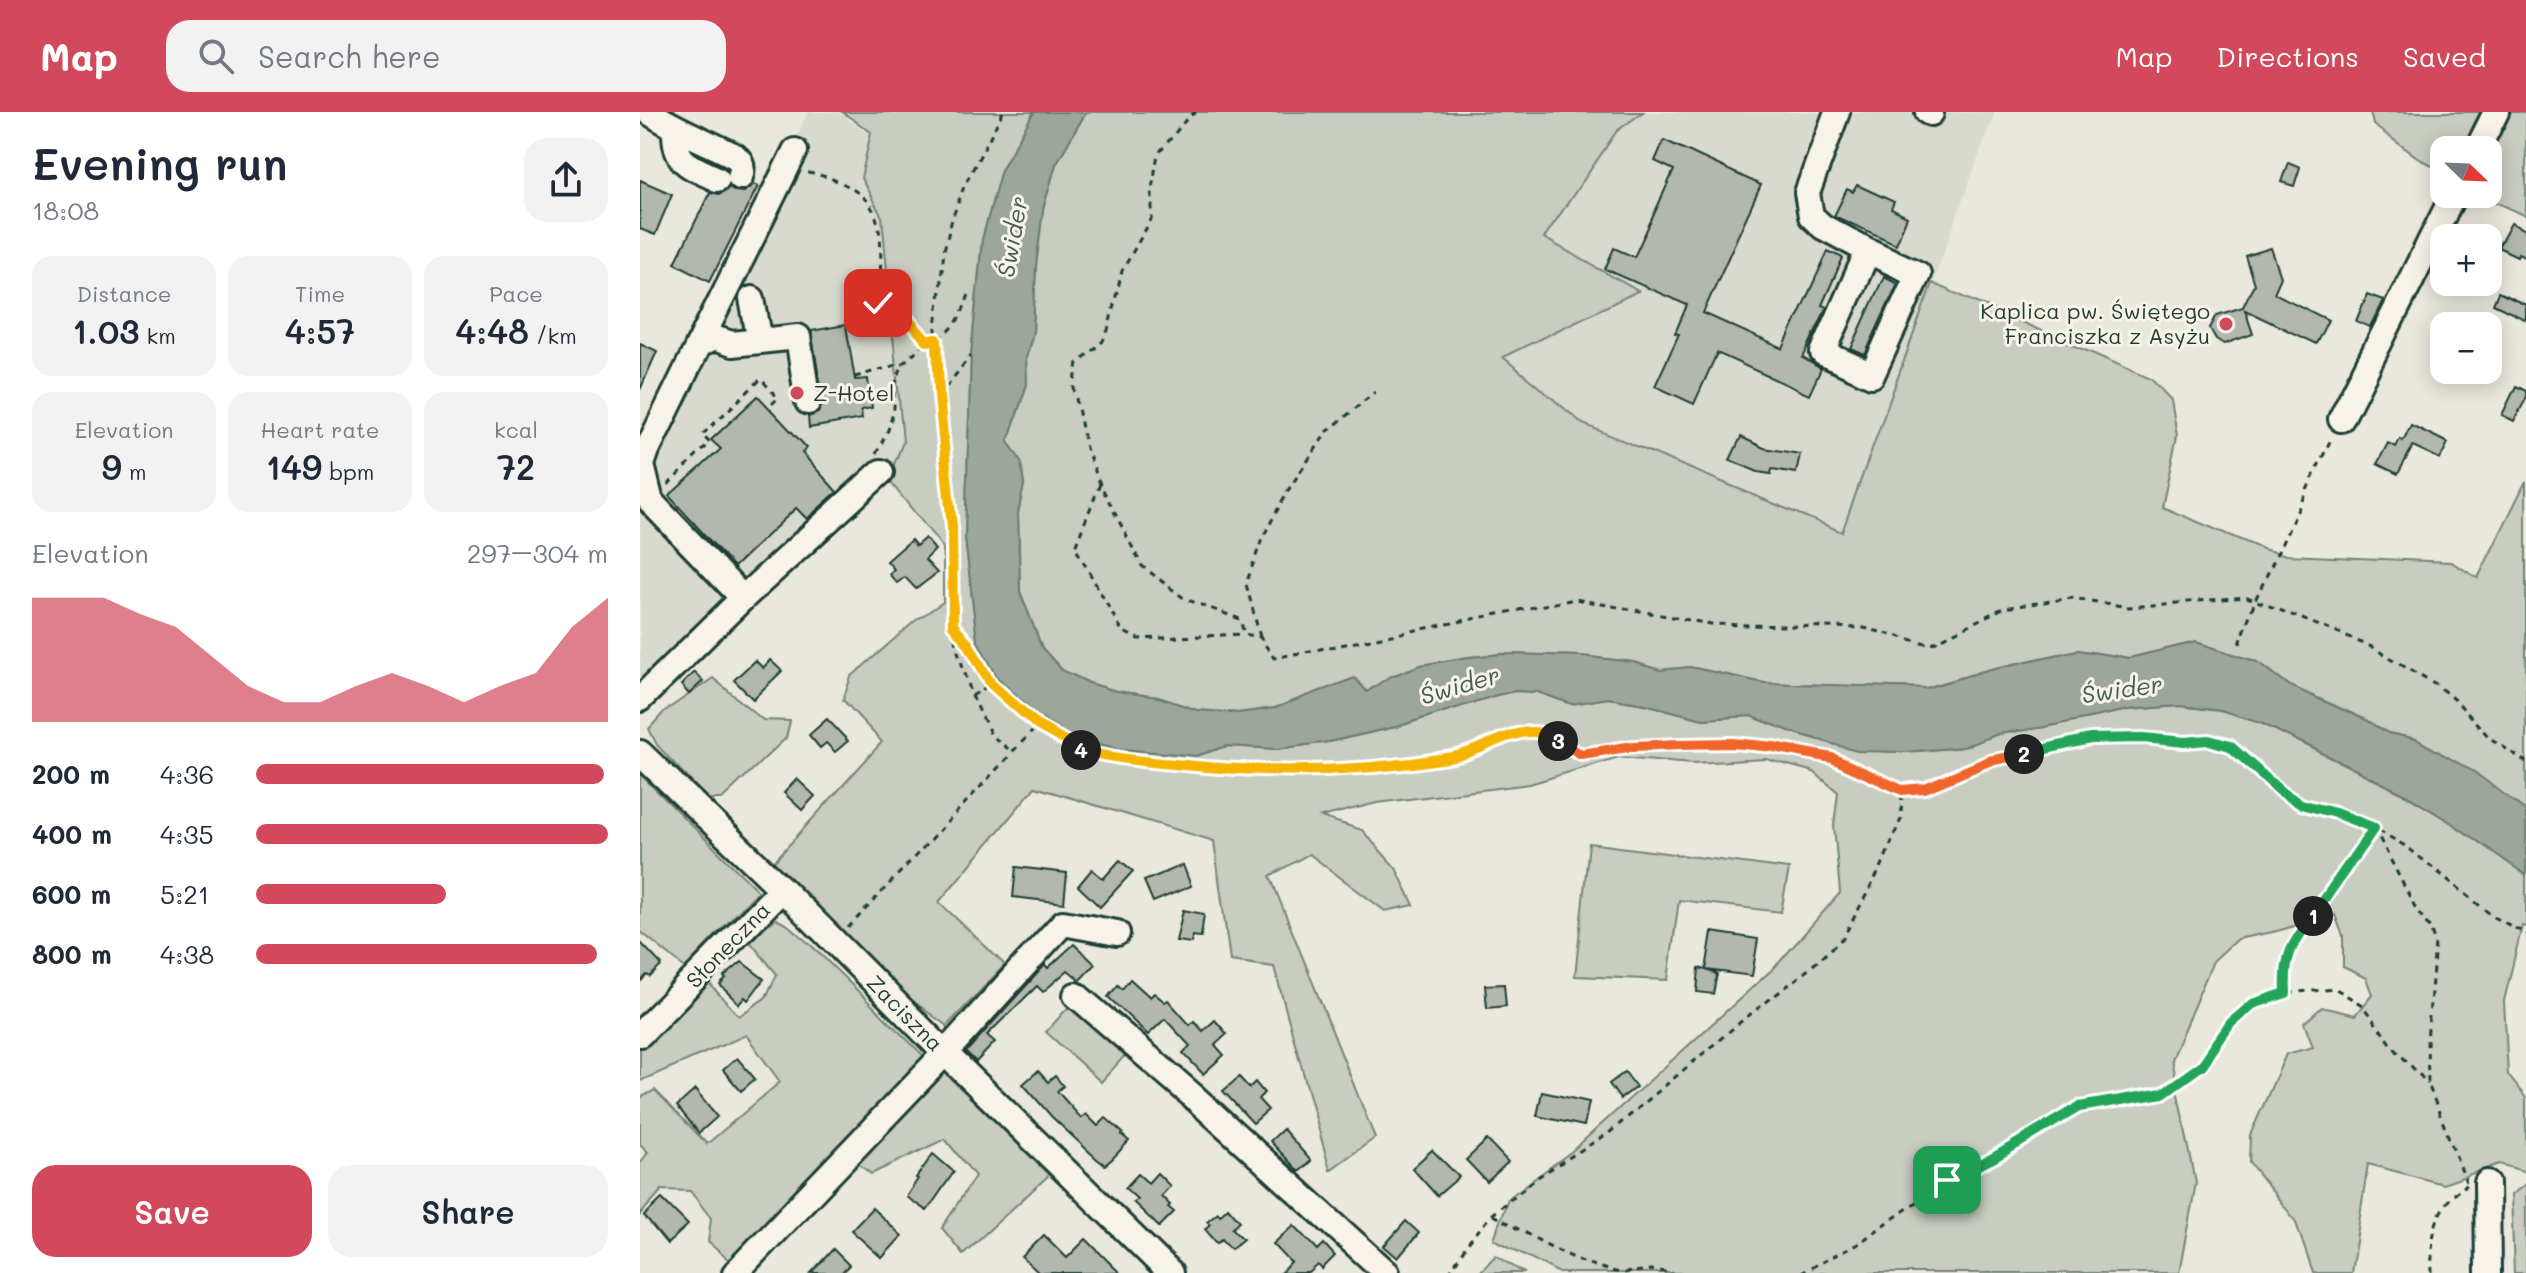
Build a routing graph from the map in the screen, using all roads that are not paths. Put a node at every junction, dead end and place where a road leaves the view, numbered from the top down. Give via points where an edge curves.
1 (649, 112) edge
2 (1837, 112) edge
3 (2496, 112) edge
4 (2484, 136) edge
5 (795, 151) dead end
6 (728, 178) dead end
7 (2447, 208) edge
8 (1860, 246) junction
9 (752, 299) dead end
10 (760, 341) junction
11 (698, 346) junction
12 (808, 402) dead end
13 (2341, 419) road end
14 (878, 464) road end
15 (641, 468) edge
16 (743, 598) junction
17 (640, 699) edge
18 (640, 753) edge
19 (782, 889) junction
20 (1117, 933) dead end
21 (1076, 995) dead end
22 (640, 1034) edge
23 (945, 1053) junction
24 (2477, 1184) road end
25 (735, 1273) edge
26 (1168, 1273) edge
27 (1387, 1273) edge
28 (2488, 1273) edge

1 - 6 street via 739,159 743,169
2 - 8 street via 1807,193 1811,216
3 - 4 street
5 - 11 street
7 - 13 street
8 - 8 street via 1918,274 1872,375 1823,353
9 - 10 street
10 - 11 street via 732,344 713,338
10 - 12 street via 798,337
11 - 15 street
14 - 16 street
15 - 16 street via 651,502
16 - 17 street
18 - 19 street, Zaciszna
19 - 22 street, Słoneczna
19 - 23 street, Zaciszna
20 - 23 street via 1063,923
21 - 27 street
23 - 25 street
23 - 26 street, Zaciszna
24 - 28 street

